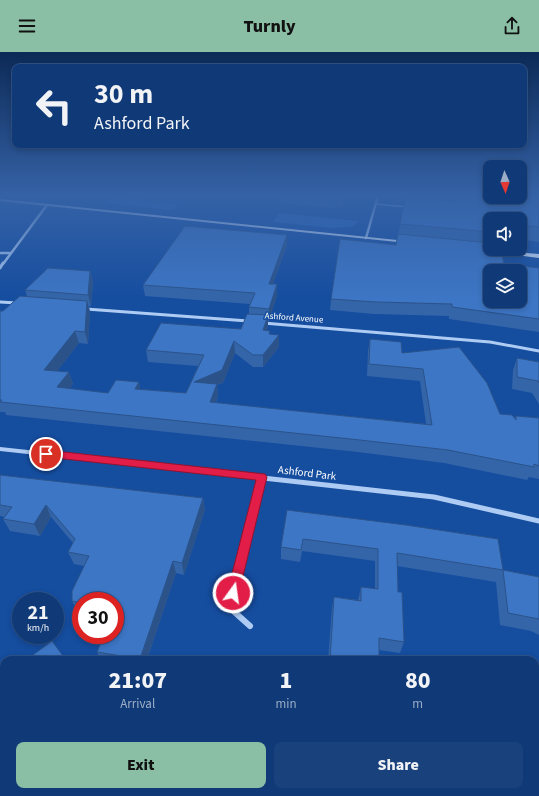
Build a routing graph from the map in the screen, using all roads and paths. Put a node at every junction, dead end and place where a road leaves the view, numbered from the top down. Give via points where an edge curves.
1 (28, 231) edge
2 (296, 231) edge
3 (368, 231) edge
4 (366, 238) junction
5 (412, 243) edge
6 (0, 253) edge
7 (11, 253) junction
8 (527, 255) edge
9 (539, 256) edge
10 (0, 268) edge
11 (0, 302) edge
12 (23, 304) edge
13 (78, 308) edge
14 (250, 322) edge
15 (258, 322) edge
16 (539, 351) edge
17 (0, 449) edge
18 (262, 477) junction
19 (539, 521) edge
20 (250, 626) dead end

1 - 7 street
2 - 4 main road
3 - 4 street
4 - 5 main road
6 - 7 street
7 - 10 street
8 - 9 main road
11 - 12 street
13 - 14 street, Ashford Avenue
15 - 16 street, Ashford Avenue via 490,342
17 - 18 street, Ashford Park
18 - 19 street, Ashford Park via 434,497
18 - 20 street via 230,608

